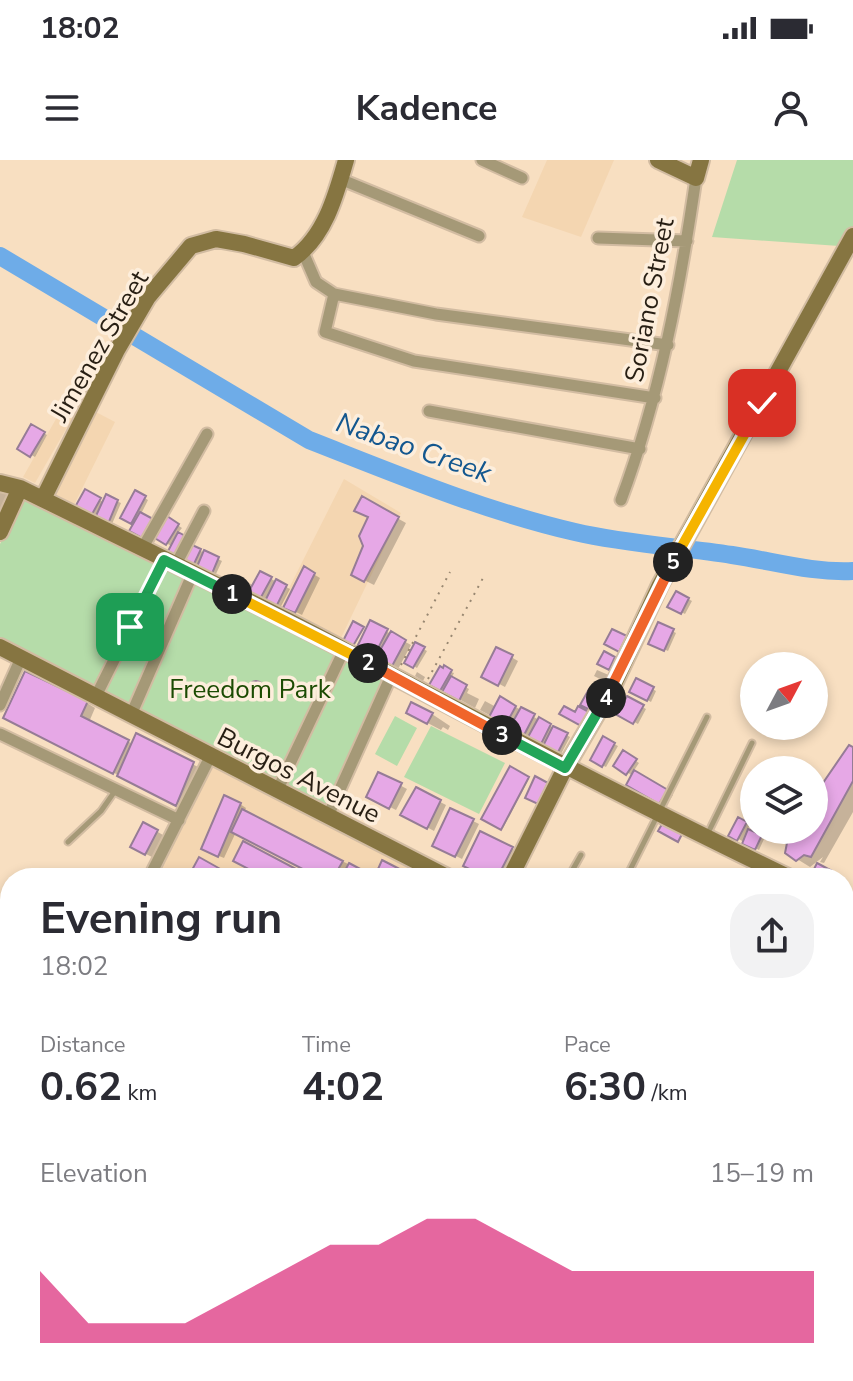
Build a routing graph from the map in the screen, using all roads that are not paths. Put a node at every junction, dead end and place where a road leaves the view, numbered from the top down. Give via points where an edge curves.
1 (346, 160) edge
2 (482, 160) edge
3 (658, 160) edge
4 (701, 160) edge
5 (522, 178) dead end
6 (696, 178) junction
7 (340, 179) junction
8 (479, 236) dead end
9 (853, 236) edge
10 (598, 238) dead end
11 (687, 241) junction
12 (305, 257) junction
13 (334, 294) junction
14 (668, 345) junction
15 (655, 398) junction
16 (429, 411) dead end
17 (207, 434) dead end
18 (640, 449) junction
19 (0, 483) edge
20 (20, 488) junction
21 (43, 499) junction
22 (621, 500) dead end
23 (204, 511) dead end
24 (0, 532) edge
25 (142, 549) junction
26 (170, 563) junction
27 (192, 575) junction
28 (0, 647) edge
29 (344, 650) junction
30 (21, 658) junction
31 (393, 676) junction
32 (95, 698) junction
33 (0, 705) edge
34 (131, 715) junction
35 (707, 717) dead end
36 (0, 734) edge
37 (752, 743) dead end
38 (209, 759) dead end
39 (565, 768) junction
40 (115, 790) junction
41 (277, 791) junction
42 (328, 816) junction
43 (659, 816) junction
44 (179, 820) junction
45 (706, 837) junction
46 (68, 842) dead end
47 (581, 855) dead end
48 (154, 868) edge
49 (429, 868) edge
50 (515, 868) edge
51 (574, 868) edge
52 (631, 868) edge
53 (770, 868) edge

1 - 7 main road
2 - 5 street
3 - 6 main road
4 - 6 main road, Soriano Street
6 - 11 street, Soriano Street
7 - 8 street
7 - 12 main road
9 - 39 main road
10 - 11 street
11 - 14 street, Soriano Street
12 - 13 street via 316,282
12 - 21 main road, Jimenez Street via 216,239 191,246 148,297
13 - 14 street via 436,314
13 - 15 street via 325,332 414,361
14 - 15 street, Soriano Street
15 - 18 street, Soriano Street
16 - 18 street
17 - 25 street
18 - 22 street, Soriano Street
19 - 20 main road
20 - 21 main road
20 - 24 main road
21 - 25 main road
23 - 26 street
25 - 26 main road
26 - 27 main road
26 - 32 street
27 - 29 main road
27 - 34 street
28 - 30 main road, Burgos Avenue
29 - 31 main road
29 - 41 street
30 - 32 main road, Burgos Avenue
30 - 33 street
31 - 39 main road
31 - 42 street
32 - 34 main road, Burgos Avenue
34 - 41 main road, Burgos Avenue
35 - 43 lane
36 - 40 street
37 - 45 lane
38 - 44 street
39 - 43 main road
39 - 50 main road
40 - 44 street
40 - 46 lane
41 - 42 main road, Burgos Avenue
42 - 49 main road, Burgos Avenue
43 - 45 main road
43 - 52 lane
44 - 48 street
45 - 53 main road
47 - 51 lane

